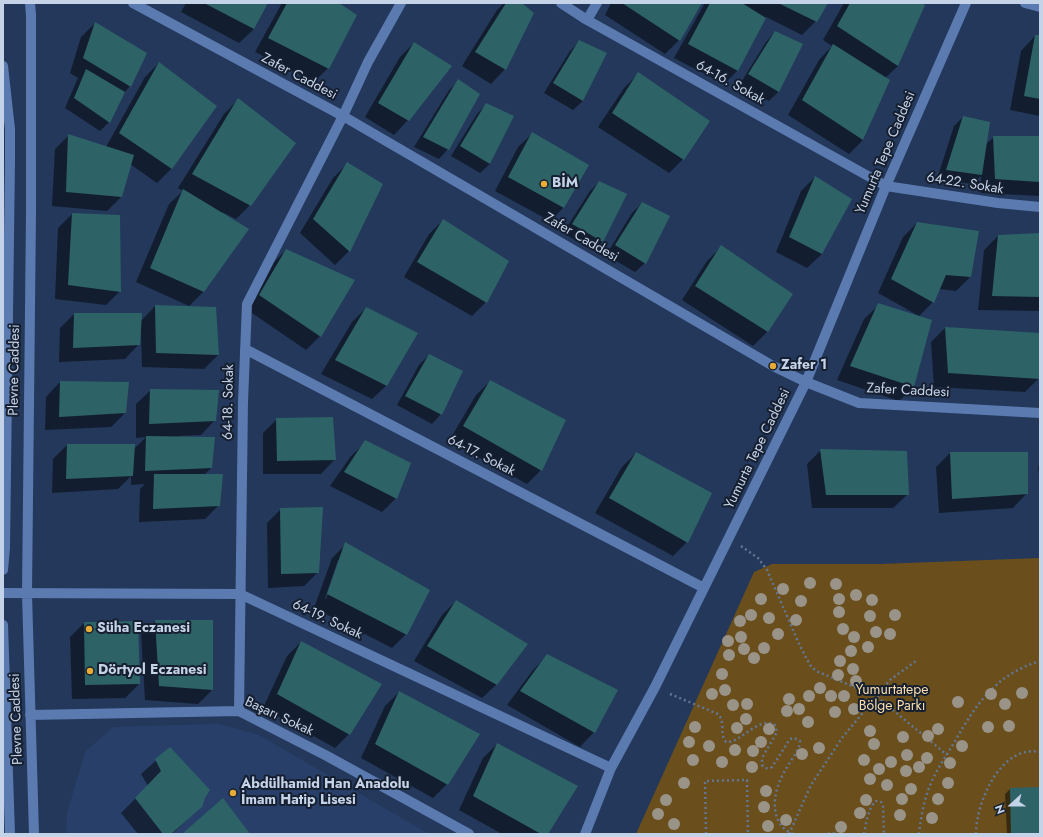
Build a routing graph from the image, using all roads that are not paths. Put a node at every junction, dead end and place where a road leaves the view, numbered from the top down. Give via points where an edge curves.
1 (30, 3) edge
2 (132, 3) edge
3 (401, 3) edge
4 (561, 3) edge
5 (596, 3) edge
6 (966, 3) edge
7 (1025, 3) edge
8 (1040, 7) edge
9 (588, 20) junction
10 (3, 66) edge
11 (342, 116) junction
12 (886, 186) junction
13 (1040, 207) edge
14 (245, 349) junction
15 (806, 382) junction
16 (1040, 413) edge
17 (3, 570) edge
18 (704, 588) junction
19 (7, 593) edge
20 (27, 594) junction
21 (240, 594) junction
22 (3, 626) edge
23 (238, 711) junction
24 (30, 715) junction
25 (611, 768) junction
26 (10, 834) edge
27 (34, 834) edge
28 (469, 834) edge
29 (585, 834) edge

1 - 20 street, Plevne Caddesi via 31,213
2 - 11 street, Zafer Caddesi
3 - 11 street, 64-18. Sokak
4 - 9 street, 64-16. Sokak
5 - 9 street
6 - 12 street, Yumurta Tepe Caddesi
7 - 8 street
9 - 12 street, 64-16. Sokak
10 - 17 street, Plevne Caddesi via 10,129
11 - 14 street, 64-18. Sokak via 247,304
11 - 15 street, Zafer Caddesi via 773,366
12 - 13 street, 64-22. Sokak
12 - 15 street, Yumurta Tepe Caddesi
14 - 18 street, 64-17. Sokak
14 - 21 street, 64-18. Sokak
15 - 16 street, Zafer Caddesi via 858,403
15 - 18 street, Yumurta Tepe Caddesi
18 - 25 street, Yumurta Tepe Caddesi
19 - 20 street, 64-19. Sokak
20 - 21 street, 64-19. Sokak
20 - 24 street, Plevne Caddesi
21 - 23 street, 64-18. Sokak
21 - 25 street, 64-19. Sokak
22 - 26 street, Plevne Caddesi
23 - 24 street, Başarı Sokak
23 - 28 street, Başarı Sokak via 327,756
24 - 27 street, Plevne Caddesi
25 - 29 street, Yumurta Tepe Caddesi

